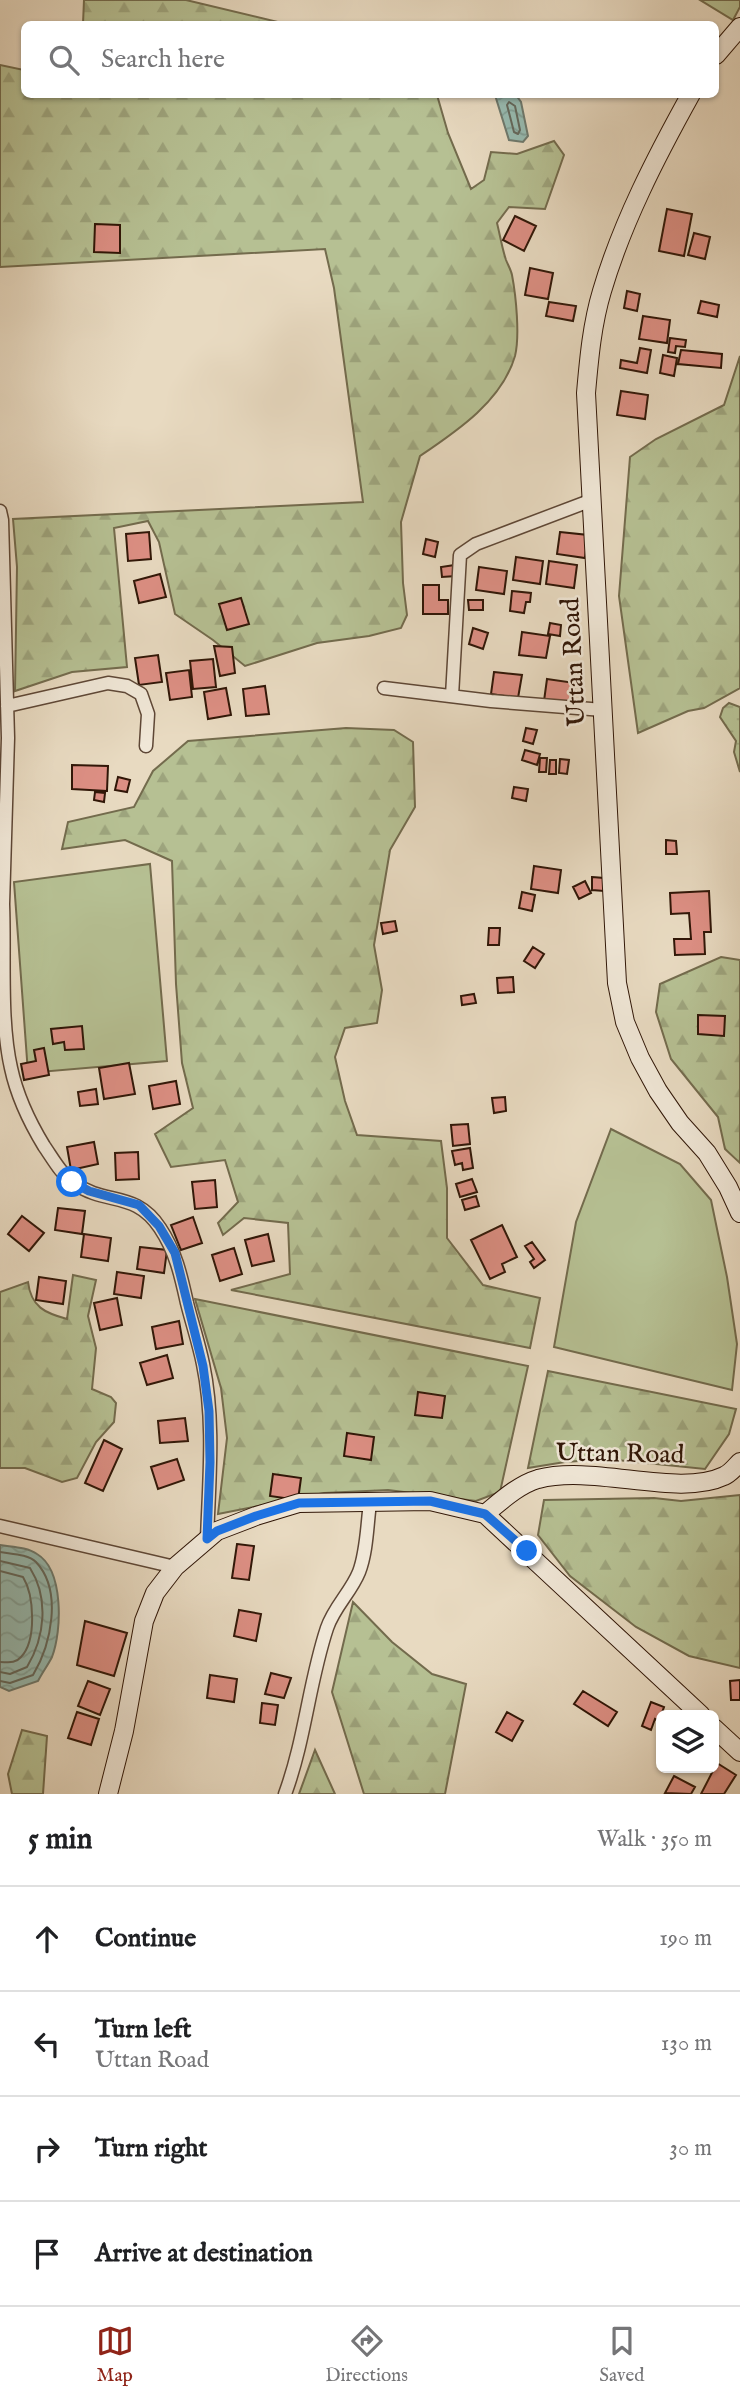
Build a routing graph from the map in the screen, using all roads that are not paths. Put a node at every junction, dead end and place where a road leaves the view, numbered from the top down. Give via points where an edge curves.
1 (740, 27) edge
2 (719, 52) edge
3 (689, 98) edge
4 (592, 500) junction
5 (0, 512) edge
6 (384, 688) dead end
7 (452, 696) junction
8 (7, 706) junction
9 (603, 710) junction
10 (146, 746) dead end
11 (1, 904) edge
12 (740, 1213) edge
13 (740, 1462) edge
14 (370, 1503) junction
15 (485, 1514) junction
16 (0, 1526) edge
17 (207, 1539) junction
18 (175, 1567) junction
19 (696, 1710) edge
20 (719, 1733) edge
21 (740, 1752) edge
22 (108, 1794) edge
23 (285, 1794) edge

1 - 2 main road
3 - 4 main road, Uttan Road via 620,239 601,293 589,349 586,393
4 - 7 street via 476,544 460,555
4 - 9 main road, Uttan Road
5 - 8 street
6 - 7 street
7 - 9 street
8 - 10 street via 108,683 127,686 141,694 148,714
8 - 11 street
9 - 12 main road, Uttan Road via 617,982 625,1022 658,1091 707,1153
11 - 17 street via 11,1069 36,1133 72,1182 139,1205 175,1253 203,1366 209,1411
13 - 15 main road, Uttan Road via 728,1475 713,1481 679,1483 585,1475 536,1480
14 - 15 main road via 430,1501
14 - 17 main road via 299,1503 217,1531
14 - 23 street via 358,1572 327,1626
15 - 19 main road
16 - 18 street
17 - 18 main road
18 - 22 main road via 155,1593 144,1621
20 - 21 main road

